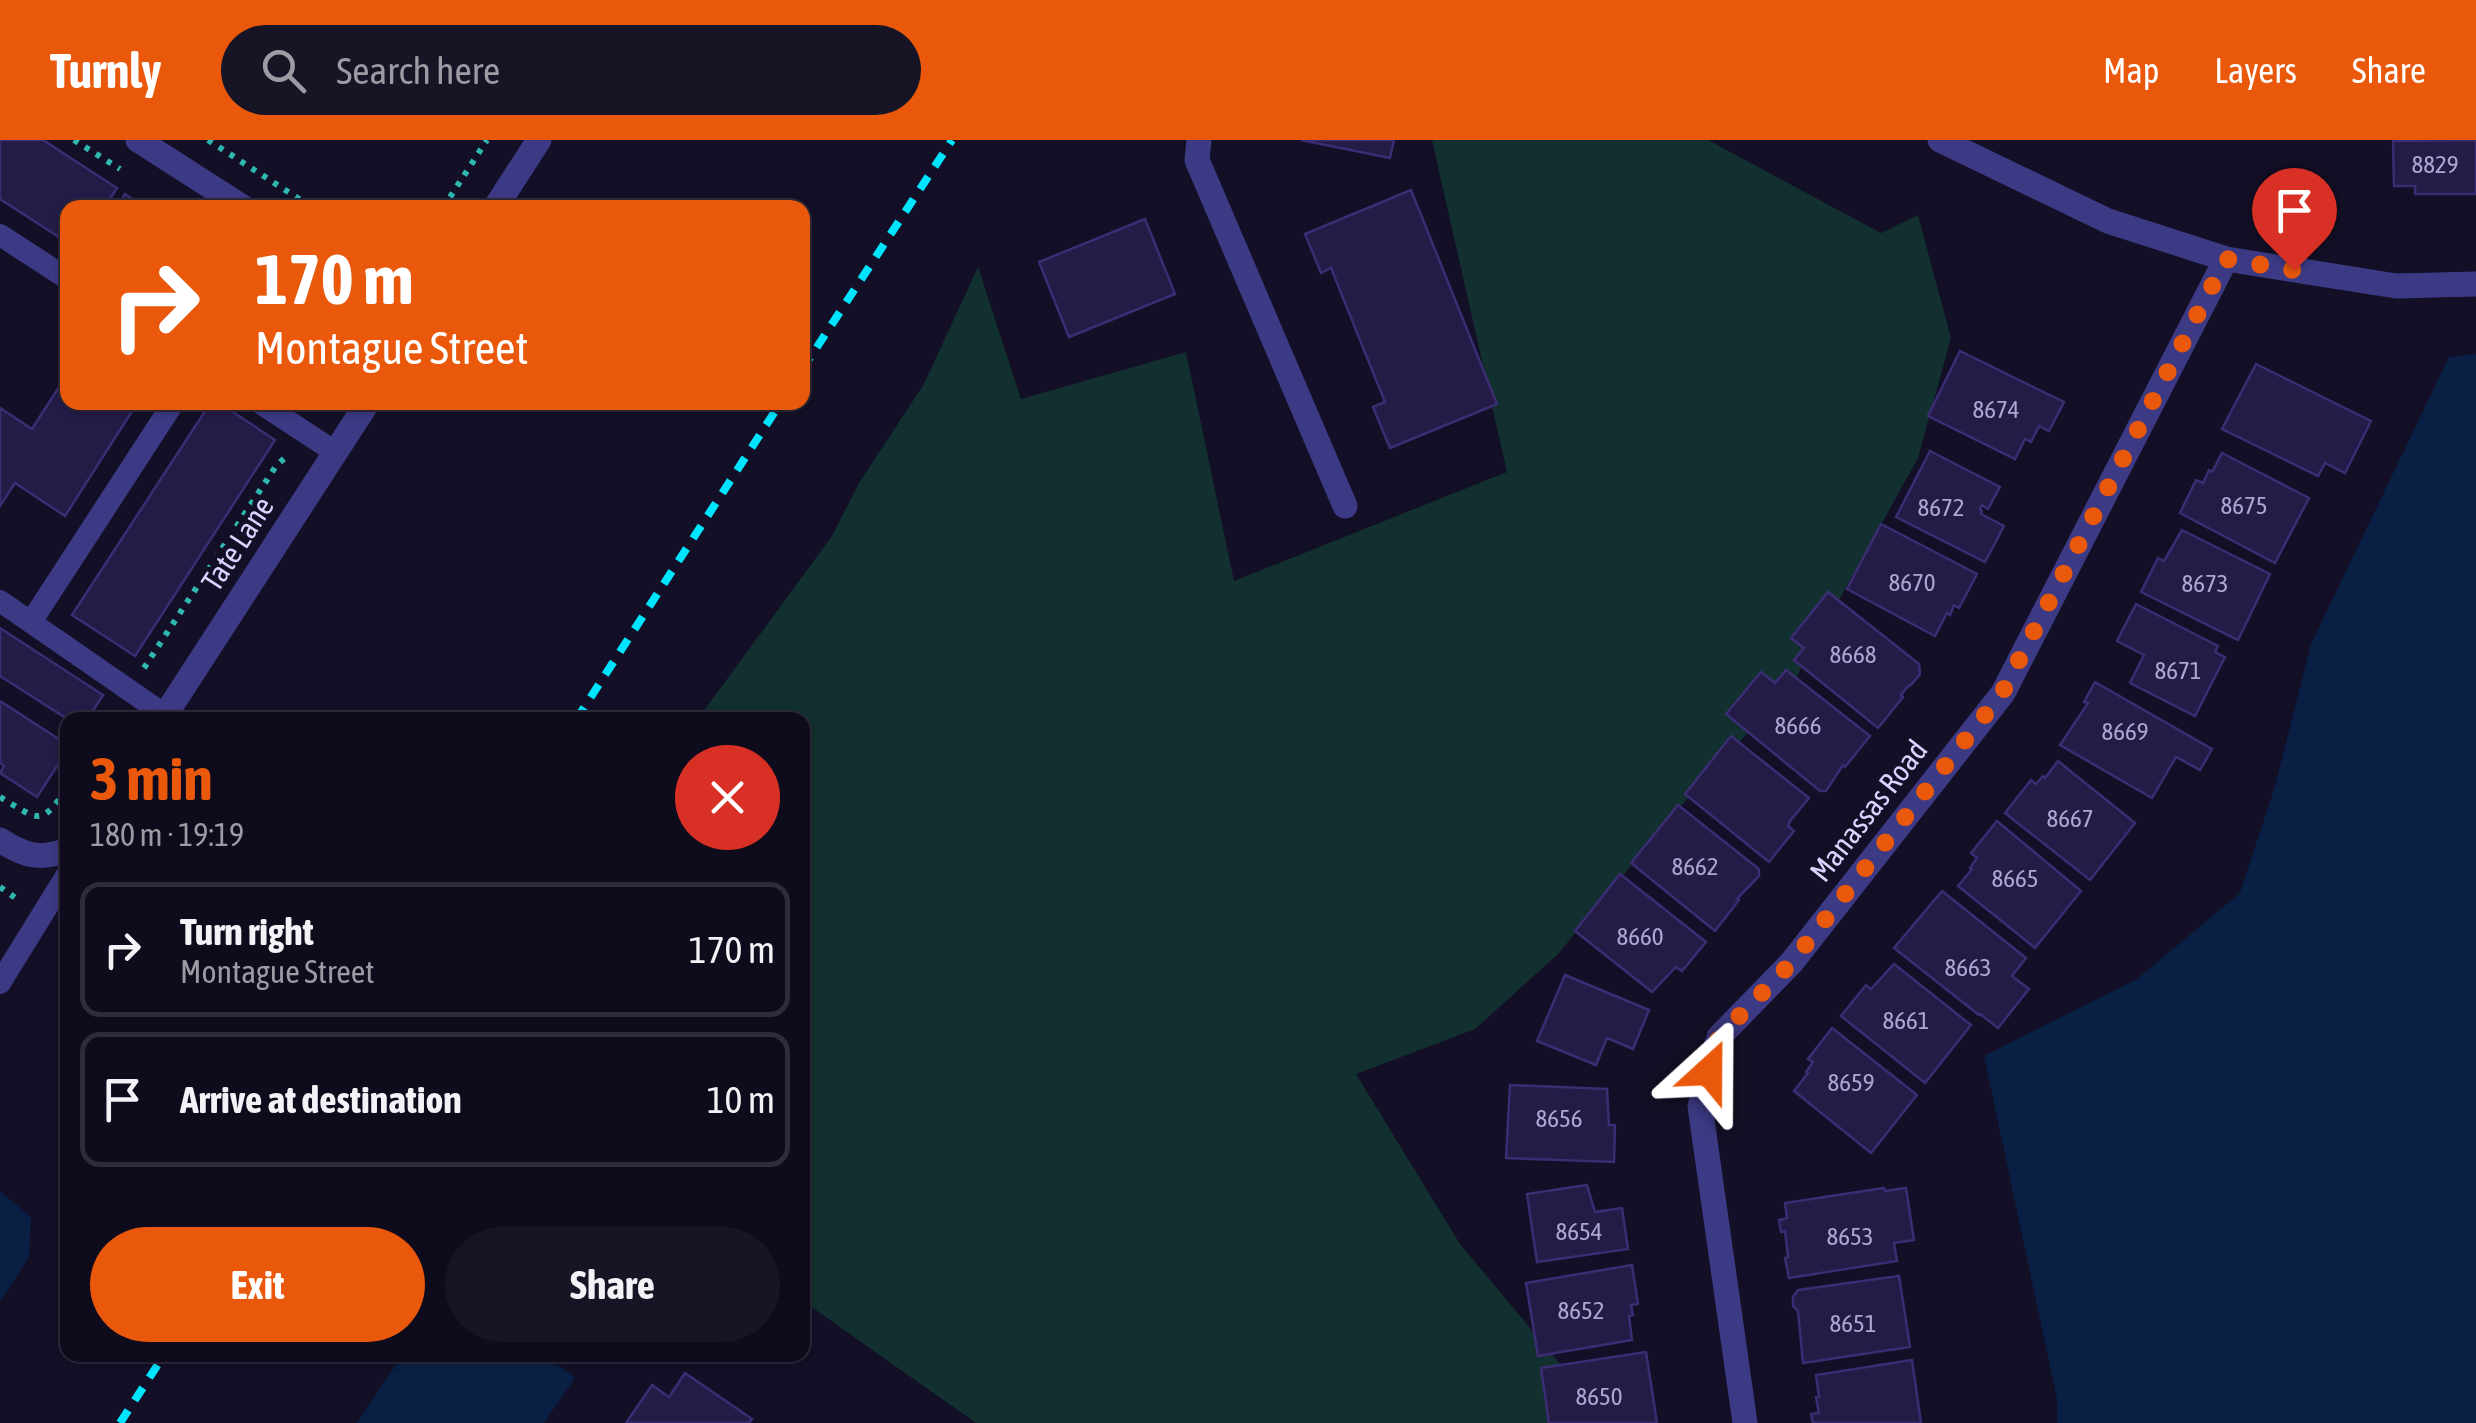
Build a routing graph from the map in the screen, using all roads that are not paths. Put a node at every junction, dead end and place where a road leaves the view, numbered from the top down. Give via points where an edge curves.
1 (138, 140) edge
2 (540, 140) edge
3 (1199, 140) edge
4 (1940, 140) edge
5 (232, 200) edge
6 (500, 200) edge
7 (0, 236) edge
8 (2226, 259) junction
9 (60, 274) edge
10 (2476, 284) edge
11 (169, 410) edge
12 (271, 410) edge
13 (363, 410) edge
14 (336, 452) junction
15 (1346, 506) dead end
16 (0, 601) edge
17 (31, 622) junction
18 (157, 712) edge
19 (168, 712) edge
20 (0, 840) edge
21 (60, 853) edge
22 (60, 886) edge
23 (0, 982) edge
24 (1745, 1423) edge

1 - 5 street
2 - 6 street
3 - 15 street via 1197,160
4 - 8 street via 2108,221
7 - 9 lane
8 - 10 street via 2396,286
8 - 24 street, Manassas Road via 2002,693 1792,962 1719,1037 1700,1106
11 - 17 lane
12 - 14 lane
13 - 14 street, Tate Lane
14 - 19 street, Tate Lane
16 - 17 lane
17 - 18 lane
20 - 21 street via 27,855
22 - 23 lane

